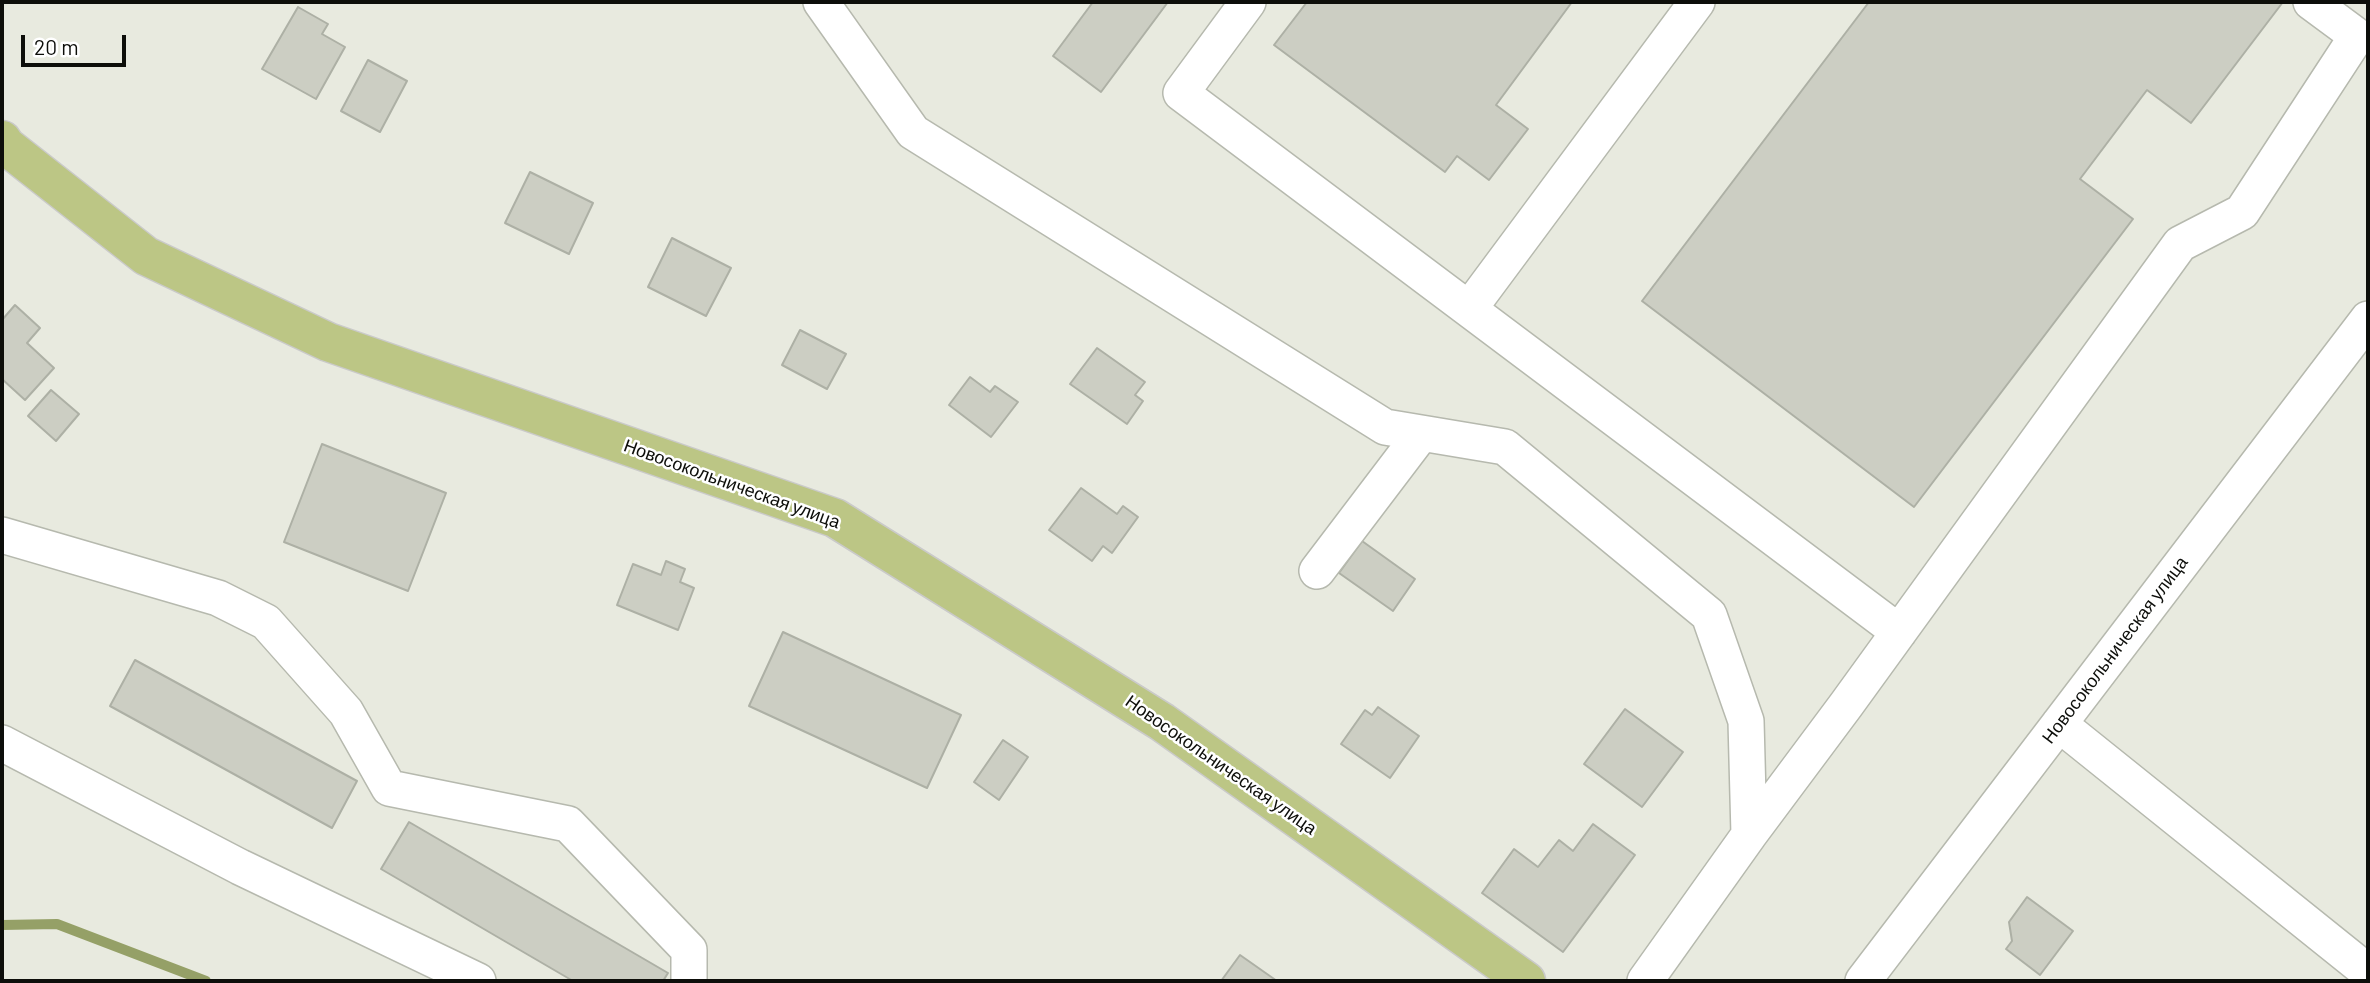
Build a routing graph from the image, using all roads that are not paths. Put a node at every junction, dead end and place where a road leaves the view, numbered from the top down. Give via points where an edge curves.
1 (821, 2) edge
2 (1248, 2) edge
3 (1697, 2) edge
4 (2311, 2) edge
5 (2, 140) edge
6 (1469, 309) junction
7 (2368, 319) edge
8 (1421, 434) junction
9 (2, 535) edge
10 (1317, 571) dead end
11 (1899, 632) junction
12 (2059, 724) junction
13 (2, 743) edge
14 (1749, 835) junction
15 (2368, 972) edge
16 (478, 981) edge
17 (689, 981) edge
18 (1525, 981) edge
19 (1645, 981) edge
20 (1863, 981) edge

1 - 8 street via 913,132 1385,427
2 - 6 street via 1181,93
3 - 6 street
4 - 11 street via 2357,36 2336,69 2242,212 2180,244
5 - 18 main road, Новосокольническая улица via 146,256 328,342 835,518 1162,722
6 - 11 street
7 - 12 street, Новосокольническая улица
8 - 10 street
8 - 14 street via 1505,447 1709,615 1746,721
9 - 17 street via 218,598 266,622 346,712 388,788 568,824 689,950
11 - 14 street
12 - 15 street
12 - 20 street, Новосокольническая улица
13 - 16 street via 240,867
14 - 19 street

